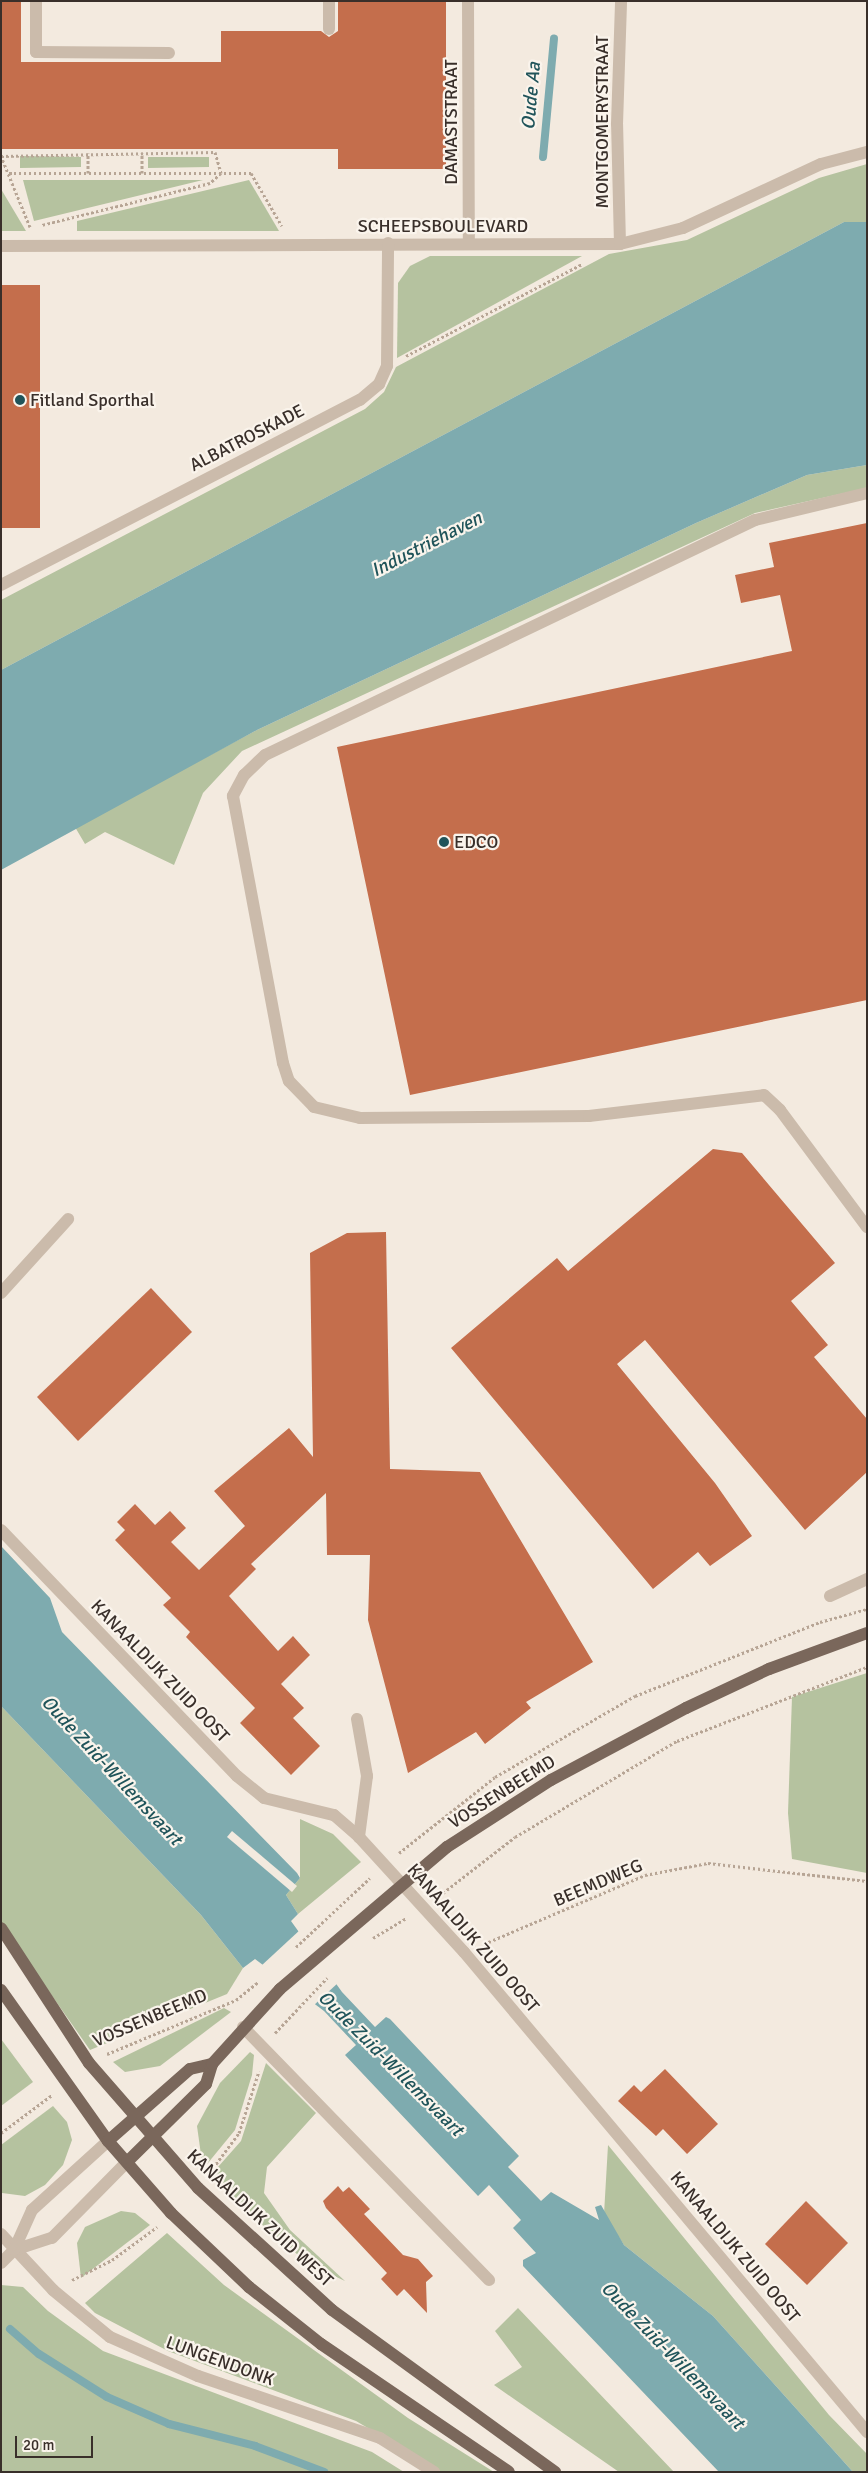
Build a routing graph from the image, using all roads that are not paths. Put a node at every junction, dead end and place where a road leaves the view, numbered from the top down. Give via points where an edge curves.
1 (36, 1) edge
2 (329, 1) edge
3 (468, 1) edge
4 (622, 1) edge
5 (329, 30) dead end
6 (168, 53) dead end
7 (867, 152) edge
8 (469, 242) junction
9 (388, 243) junction
10 (620, 244) junction
11 (1, 246) edge
12 (867, 493) edge
13 (1, 585) edge
14 (68, 1219) dead end
15 (867, 1227) edge
16 (1, 1293) edge
17 (1, 1530) edge
18 (867, 1579) edge
19 (830, 1596) dead end
20 (867, 1633) edge
21 (357, 1719) dead end
22 (359, 1837) junction
23 (402, 1883) junction
24 (1, 1928) edge
25 (1, 1990) edge
26 (243, 2028) junction
27 (212, 2064) junction
28 (135, 2117) junction
29 (151, 2137) junction
30 (108, 2141) junction
31 (127, 2162) junction
32 (1, 2234) edge
33 (14, 2250) junction
34 (1, 2263) edge
35 (489, 2280) dead end
36 (867, 2432) edge
37 (434, 2472) edge
38 (509, 2472) edge
39 (556, 2472) edge

1 - 6 street via 36,52
2 - 5 street
3 - 8 street, DAMASTSTRAAT
4 - 10 street, MONTGOMERYSTRAAT via 617,124
7 - 10 street, SCHEEPSBOULEVARD via 821,164 682,228
8 - 9 street, SCHEEPSBOULEVARD
8 - 10 street, SCHEEPSBOULEVARD
9 - 11 street, SCHEEPSBOULEVARD
9 - 13 street, ALBATROSKADE via 387,366 380,384 360,400
12 - 15 street via 755,520 265,755 244,775 233,796 283,1063 289,1081 314,1108 332,1115 379,1118 589,1116 764,1095 780,1110
14 - 16 street
17 - 22 street, KANAALDIJK ZUID OOST via 237,1776 264,1798 334,1815
18 - 19 street
20 - 23 main road, VOSSENBEEMD via 770,1669 608,1748 494,1814
21 - 22 street via 367,1776
22 - 23 street, KANAALDIJK ZUID OOST
23 - 26 main road, VOSSENBEEMD via 322,1950
23 - 36 street, KANAALDIJK ZUID OOST via 464,1952
24 - 28 main road, KANAALDIJK ZUID WEST via 89,2063
25 - 30 main road
26 - 27 main road, VOSSENBEEMD
26 - 35 street
27 - 28 main road via 190,2069
27 - 29 main road, VOSSENBEEMD via 206,2084
28 - 29 main road, KANAALDIJK ZUID WEST
28 - 30 main road
29 - 31 main road, VOSSENBEEMD
29 - 39 main road, KANAALDIJK ZUID WEST via 198,2188 332,2310
30 - 31 main road
30 - 33 street via 32,2210
31 - 33 street via 52,2238
31 - 38 main road via 172,2213 249,2287 321,2344
32 - 33 street
33 - 34 street
33 - 37 street, LUNGENDONK via 110,2337 198,2376 380,2438

